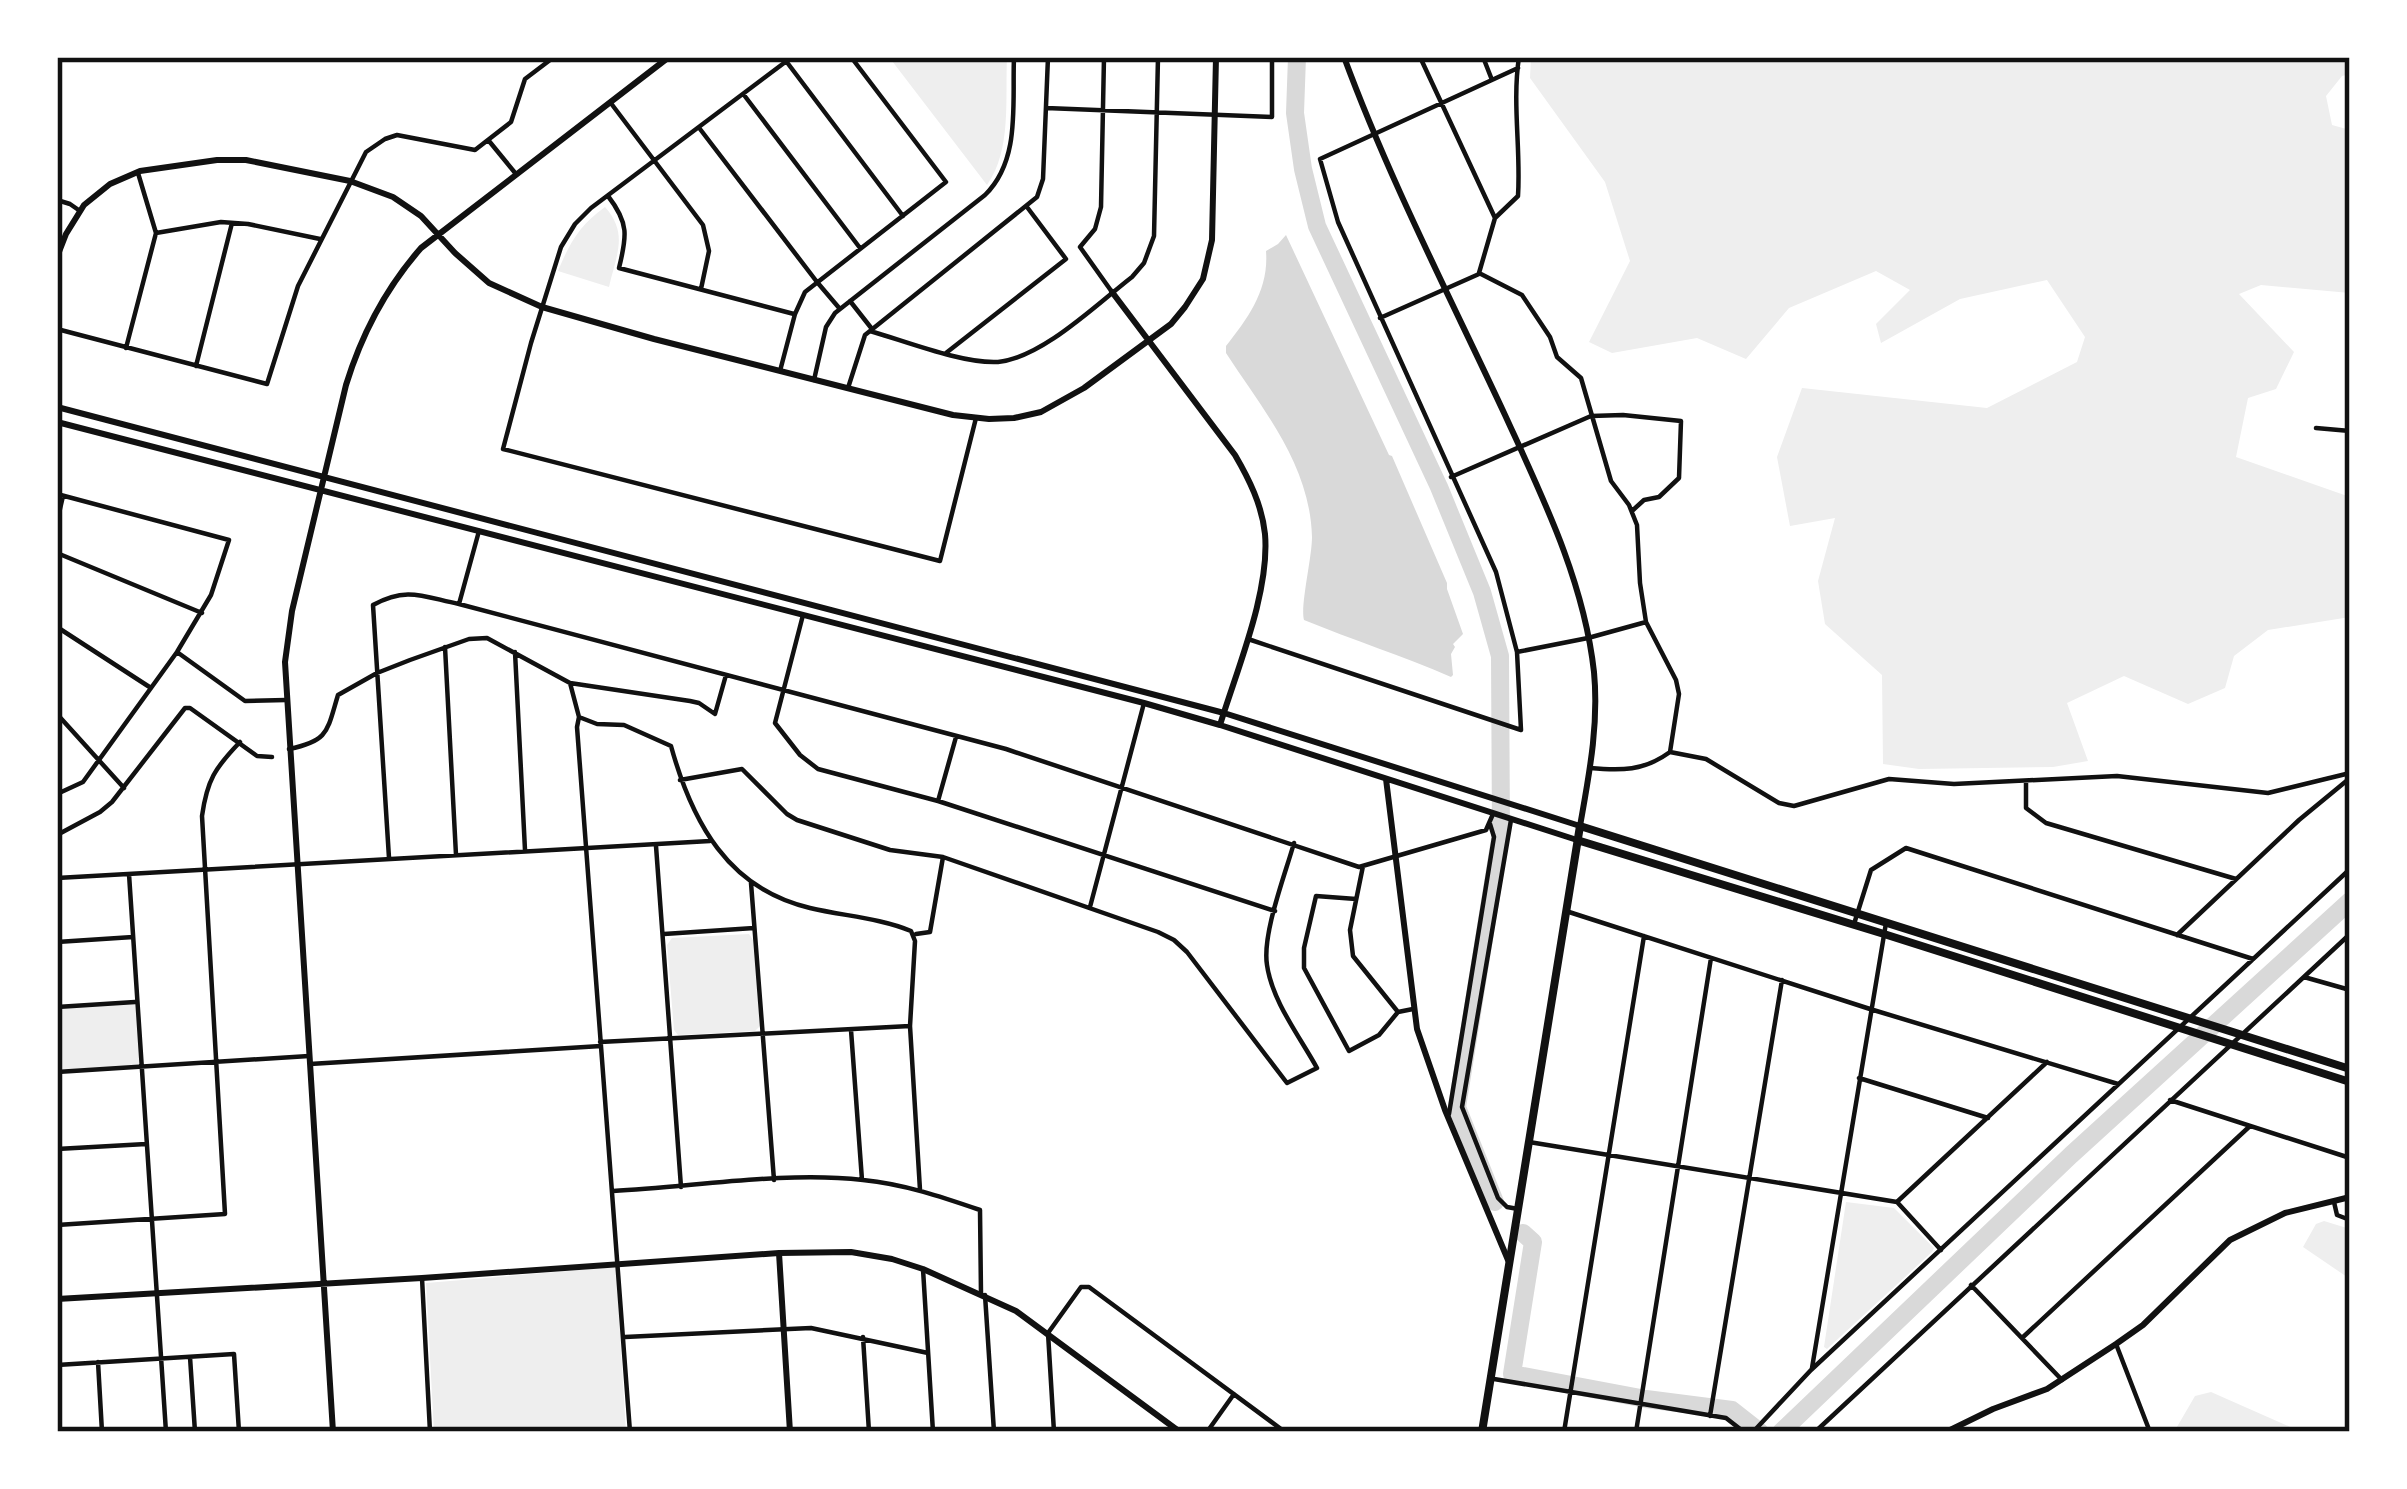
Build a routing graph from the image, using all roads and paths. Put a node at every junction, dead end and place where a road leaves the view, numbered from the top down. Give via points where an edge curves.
1 (554, 57) edge
2 (669, 57) edge
3 (850, 57) edge
4 (1014, 57) edge
5 (1048, 57) edge
6 (1104, 57) edge
7 (1158, 57) edge
8 (1216, 57) edge
9 (1272, 57) edge
10 (1344, 57) edge
11 (1420, 57) edge
12 (1484, 57) edge
13 (1520, 57) edge
14 (787, 58) edge
15 (1517, 68) junction
16 (1492, 80) junction
17 (743, 94) junction
18 (610, 102) junction
19 (1442, 102) junction
20 (1046, 108) junction
21 (1103, 110) junction
22 (1156, 112) junction
23 (1215, 115) junction
24 (699, 127) junction
25 (1374, 132) junction
26 (488, 140) junction
27 (655, 160) junction
28 (138, 172) junction
29 (516, 174) junction
30 (350, 181) junction
31 (608, 196) junction
32 (57, 200) edge
33 (1028, 207) junction
34 (80, 211) junction
35 (903, 216) junction
36 (1495, 218) junction
37 (232, 223) junction
38 (156, 233) junction
39 (437, 235) junction
40 (320, 239) junction
41 (860, 248) junction
42 (57, 256) edge
43 (1480, 273) junction
44 (817, 282) junction
45 (1446, 288) junction
46 (700, 289) junction
47 (1112, 292) junction
48 (850, 301) junction
49 (542, 307) junction
50 (840, 309) junction
51 (795, 314) junction
52 (1380, 318) junction
53 (57, 328) edge
54 (871, 330) junction
55 (1148, 340) junction
56 (126, 347) junction
57 (946, 353) junction
58 (196, 366) junction
59 (780, 371) junction
60 (814, 380) junction
61 (848, 388) junction
62 (57, 407) edge
63 (1591, 416) junction
64 (976, 418) junction
65 (57, 422) edge
66 (2316, 428) dead end
67 (2350, 431) edge
68 (1520, 448) junction
69 (325, 477) junction
70 (1451, 477) junction
71 (321, 490) junction
72 (60, 495) edge
73 (1632, 511) junction
74 (57, 522) edge
75 (479, 532) junction
76 (57, 553) edge
77 (459, 604) junction
78 (202, 613) junction
79 (803, 615) junction
80 (1646, 622) junction
81 (57, 627) edge
82 (1588, 638) junction
83 (1246, 639) junction
84 (445, 647) junction
85 (176, 652) junction
86 (515, 652) junction
87 (1517, 652) junction
88 (377, 673) junction
89 (726, 675) junction
90 (570, 683) junction
91 (151, 688) junction
92 (783, 690) junction
93 (286, 700) junction
94 (1144, 703) junction
95 (1224, 713) junction
96 (57, 714) edge
97 (579, 717) junction
98 (1220, 725) junction
99 (956, 736) junction
100 (240, 742) junction
101 (289, 748) junction
102 (1670, 752) junction
103 (272, 758) dead end
104 (99, 760) junction
105 (1591, 768) junction
106 (2350, 775) edge
107 (1386, 779) junction
108 (680, 780) junction
109 (2026, 782) junction
110 (1122, 786) junction
111 (124, 788) junction
112 (57, 794) edge
113 (938, 801) junction
114 (1502, 817) junction
115 (1490, 824) junction
116 (1580, 826) junction
117 (57, 836) edge
118 (1577, 840) junction
119 (712, 841) junction
120 (656, 843) junction
121 (1294, 843) junction
122 (588, 847) junction
123 (525, 851) junction
124 (1105, 854) junction
125 (456, 855) junction
126 (944, 857) junction
127 (1395, 857) junction
128 (388, 858) junction
129 (297, 863) junction
130 (1363, 866) junction
131 (206, 868) junction
132 (2350, 869) edge
133 (129, 874) junction
134 (57, 878) edge
135 (2236, 879) junction
136 (751, 883) junction
137 (1356, 899) junction
138 (1090, 908) junction
139 (1275, 911) junction
140 (1566, 911) junction
141 (1855, 919) junction
142 (754, 928) junction
143 (1885, 928) junction
144 (663, 934) junction
145 (2350, 934) edge
146 (914, 935) junction
147 (2176, 935) junction
148 (1644, 936) junction
149 (133, 937) junction
150 (57, 942) edge
151 (1712, 958) junction
152 (2253, 959) junction
153 (2304, 976) junction
154 (1782, 980) junction
155 (2350, 990) edge
156 (137, 1001) junction
157 (57, 1007) edge
158 (1413, 1009) junction
159 (1870, 1009) junction
160 (1398, 1012) junction
161 (2188, 1019) junction
162 (910, 1026) junction
163 (2179, 1028) junction
164 (850, 1029) junction
165 (763, 1034) junction
166 (2241, 1035) junction
167 (671, 1038) junction
168 (601, 1044) junction
169 (2230, 1045) junction
170 (309, 1060) junction
171 (217, 1062) junction
172 (2048, 1063) junction
173 (141, 1067) junction
174 (2350, 1069) edge
175 (57, 1072) edge
176 (1859, 1078) junction
177 (2350, 1082) edge
178 (2118, 1084) junction
179 (2170, 1100) junction
180 (1448, 1118) junction
181 (1988, 1118) junction
182 (2250, 1126) junction
183 (1529, 1142) junction
184 (146, 1144) junction
185 (57, 1149) edge
186 (1609, 1156) junction
187 (2350, 1158) edge
188 (1678, 1168) junction
189 (1749, 1179) junction
190 (775, 1180) junction
191 (862, 1180) junction
192 (681, 1187) junction
193 (920, 1190) junction
194 (613, 1191) junction
195 (1840, 1193) junction
196 (2350, 1197) edge
197 (1897, 1202) junction
198 (2334, 1202) junction
199 (1518, 1209) junction
200 (150, 1219) junction
201 (2350, 1220) edge
202 (57, 1225) edge
203 (1941, 1250) junction
204 (779, 1253) junction
205 (1509, 1262) junction
206 (619, 1264) junction
207 (923, 1269) junction
208 (422, 1278) junction
209 (324, 1282) junction
210 (1971, 1285) junction
211 (156, 1293) junction
212 (983, 1294) junction
213 (57, 1300) edge
214 (783, 1327) junction
215 (1048, 1333) junction
216 (624, 1337) junction
217 (863, 1337) junction
218 (2022, 1338) junction
219 (2116, 1344) junction
220 (928, 1353) junction
221 (190, 1357) junction
222 (160, 1358) junction
223 (98, 1363) junction
224 (57, 1365) edge
225 (1811, 1370) junction
226 (1490, 1378) junction
227 (2062, 1380) junction
228 (1571, 1391) junction
229 (1234, 1394) junction
230 (1641, 1400) junction
231 (1711, 1410) junction
232 (1752, 1430) edge
233 (102, 1432) edge
234 (166, 1432) edge
235 (195, 1432) edge
236 (239, 1432) edge
237 (333, 1432) edge
238 (430, 1432) edge
239 (630, 1432) edge
240 (790, 1432) edge
241 (869, 1432) edge
242 (933, 1432) edge
243 (994, 1432) edge
244 (1054, 1432) edge
245 (1180, 1432) edge
246 (1207, 1432) edge
247 (1285, 1432) edge
248 (1482, 1432) edge
249 (1564, 1432) edge
250 (1636, 1432) edge
251 (1815, 1432) edge
252 (1946, 1432) edge
253 (2150, 1432) edge

1 - 26 street via 525,79 511,122
2 - 18 street
3 - 35 street via 946,182
4 - 48 street via 1010,151 998,180
5 - 20 street
6 - 21 street
7 - 22 street
8 - 23 street
9 - 23 street via 1272,117
10 - 25 street
11 - 19 street
12 - 16 street
13 - 15 street
14 - 17 street
14 - 35 street
15 - 16 street
15 - 36 street via 1518,196
16 - 19 street
17 - 24 street
17 - 41 street
18 - 27 street
18 - 29 street
19 - 25 street
19 - 36 street
20 - 21 street
20 - 33 street via 1043,179
21 - 22 street
21 - 47 street via 1101,207 1080,247
22 - 23 street
22 - 47 street via 1154,236 1144,263
23 - 55 street via 1212,240 1203,279 1185,308
24 - 27 street
24 - 44 street
25 - 45 street
25 - 52 street via 1320,159
26 - 29 street
26 - 30 street via 475,150 397,135 366,152
27 - 31 street
27 - 46 street via 703,225 709,251
28 - 30 street via 245,160
28 - 34 street
28 - 38 street
29 - 39 street
30 - 39 street via 408,205
30 - 40 street
31 - 46 street via 626,232 620,268
31 - 49 street via 567,235
32 - 34 street
33 - 54 street
33 - 57 street via 1066,259
34 - 42 street
35 - 41 street
36 - 43 street
37 - 38 street
37 - 40 street
37 - 58 street
38 - 56 street
39 - 49 street via 489,283
39 - 69 street via 374,312 346,385
40 - 58 street via 267,384
41 - 44 street
43 - 45 street
43 - 63 street via 1522,295 1557,357 1581,378
44 - 50 street
44 - 51 street
45 - 52 street
45 - 68 street
46 - 51 street
47 - 55 street
47 - 57 street via 1028,354 989,362
48 - 50 street
48 - 54 street
49 - 59 street
49 - 64 street via 503,449 940,561
50 - 60 street via 826,326
51 - 59 street
52 - 70 street
53 - 56 street
54 - 57 street
54 - 61 street
55 - 64 street via 1052,406
55 - 83 street via 1235,455 1256,498 1265,554
56 - 58 street
59 - 60 street
60 - 61 street
61 - 64 street
62 - 69 street
63 - 68 street
63 - 73 street via 1610,482
63 - 73 street via 1681,421 1679,478
65 - 71 street
66 - 67 street
68 - 70 street
68 - 82 street via 1565,552
69 - 71 street
69 - 95 street
70 - 87 street via 1496,572
71 - 75 street
71 - 93 street via 292,611
72 - 74 street
72 - 78 street via 229,540
73 - 80 street
75 - 77 street
75 - 79 street
76 - 78 street
77 - 88 street via 405,593 373,605
77 - 89 street
78 - 85 street
79 - 92 street
79 - 94 street
80 - 82 street
80 - 102 street via 1676,680
81 - 91 street
82 - 87 street
82 - 105 street
83 - 87 street via 1521,730
83 - 95 street
84 - 86 street via 488,638
84 - 88 street
84 - 125 street
85 - 91 street
85 - 93 street via 245,700
86 - 90 street
86 - 123 street
88 - 101 street via 338,695 320,740
88 - 128 street
89 - 90 street via 715,714 690,701
89 - 92 street
90 - 97 street
91 - 104 street
92 - 99 street
92 - 113 street via 775,723 809,764
93 - 101 street
94 - 98 street
94 - 110 street
95 - 98 street
95 - 116 street
96 - 104 street
97 - 108 street via 625,725 671,746
97 - 122 street
98 - 107 street
99 - 110 street
99 - 113 street
100 - 103 street
100 - 111 street via 185,708
100 - 131 street via 207,788
101 - 129 street
102 - 105 street via 1628,772
102 - 109 street via 1706,759 1794,806 1889,779
104 - 111 street
104 - 112 street via 83,782
105 - 116 street
106 - 109 street via 2268,793 2117,776
106 - 135 street
107 - 114 street
107 - 127 street
108 - 119 street
108 - 126 street via 742,769 797,820 890,850
109 - 135 street via 2026,808 2046,823
110 - 121 street
110 - 124 street
111 - 117 street
113 - 124 street
114 - 115 street
114 - 118 street
114 - 199 street via 1462,1107 1498,1198
115 - 127 street
115 - 180 street
116 - 118 main road
116 - 141 main road
118 - 140 main road
118 - 141 main road
119 - 120 street
119 - 136 street
120 - 122 street
120 - 144 street
121 - 130 street
121 - 139 street
122 - 123 street
122 - 168 street
123 - 125 street
124 - 138 street
124 - 139 street
125 - 128 street
126 - 138 street
126 - 146 street via 930,932
127 - 130 street
127 - 158 street
128 - 129 street
129 - 131 street
129 - 170 street
130 - 137 street
131 - 133 street
131 - 171 street
132 - 152 street
133 - 134 street
133 - 149 street
135 - 147 street
136 - 142 street
136 - 146 street via 806,907
137 - 160 street via 1353,956
137 - 160 street via 1316,896 1304,968 1348,1051 1379,1035
138 - 139 street via 1158,932 1187,952 1287,1083 1317,1068 1267,967
140 - 148 street
140 - 183 main road
141 - 143 main road
141 - 147 street via 1871,870 1906,848
142 - 144 street
142 - 165 street
143 - 159 street
143 - 161 main road
143 - 163 main road
144 - 167 street
145 - 153 street
146 - 162 street
147 - 152 street
148 - 151 street
148 - 186 street
149 - 150 street
149 - 156 street
151 - 154 street
151 - 188 street
152 - 161 street
153 - 155 street
153 - 166 street
154 - 159 street
154 - 189 street
156 - 157 street
156 - 173 street
158 - 160 street
158 - 180 street
159 - 172 street
159 - 176 street
161 - 163 street
161 - 166 main road
162 - 164 street
162 - 193 street
163 - 169 main road
163 - 178 street
164 - 165 street
164 - 191 street
165 - 167 street
165 - 190 street
166 - 169 street
166 - 174 main road
167 - 168 street
167 - 192 street
168 - 170 street
168 - 194 street
169 - 177 main road
169 - 179 street
170 - 171 street
170 - 209 street
171 - 173 street
171 - 200 street via 225,1214
172 - 178 street
172 - 181 street
173 - 175 street
173 - 184 street
176 - 181 street
176 - 195 street
178 - 203 street
179 - 182 street
179 - 210 street
180 - 205 street
181 - 197 street
182 - 187 street
182 - 218 street
183 - 186 street
183 - 199 main road
184 - 185 street
184 - 200 street
186 - 188 street
186 - 228 street
188 - 189 street
188 - 230 street
189 - 195 street
189 - 231 street
190 - 191 street
190 - 192 street
191 - 193 street
192 - 194 street
193 - 212 street via 980,1210
194 - 206 street
195 - 197 street
195 - 225 street
196 - 198 street
197 - 203 street
198 - 201 street via 2337,1215
198 - 219 street via 2230,1240
199 - 205 main road
200 - 202 street
200 - 211 street
203 - 225 street
204 - 206 street
204 - 207 street via 851,1252
204 - 214 street
205 - 226 main road
206 - 208 street
206 - 216 street
207 - 212 street
207 - 220 street
208 - 209 street
208 - 238 street
209 - 211 street
209 - 237 street
210 - 218 street
210 - 251 street
211 - 213 street
211 - 222 street
212 - 215 street
212 - 243 street
214 - 216 street
214 - 217 street
214 - 240 street
215 - 229 street via 1089,1287
215 - 244 street
215 - 245 street
216 - 239 street
217 - 220 street
217 - 241 street
218 - 227 street
219 - 227 street
219 - 253 street
220 - 242 street
221 - 222 street
221 - 235 street
221 - 236 street via 234,1354
222 - 223 street
222 - 234 street
223 - 224 street
223 - 233 street
225 - 232 street
226 - 228 street
226 - 248 main road
227 - 252 street
228 - 230 street
228 - 249 street
229 - 246 street
229 - 247 street
230 - 231 street
230 - 250 street
231 - 232 street

